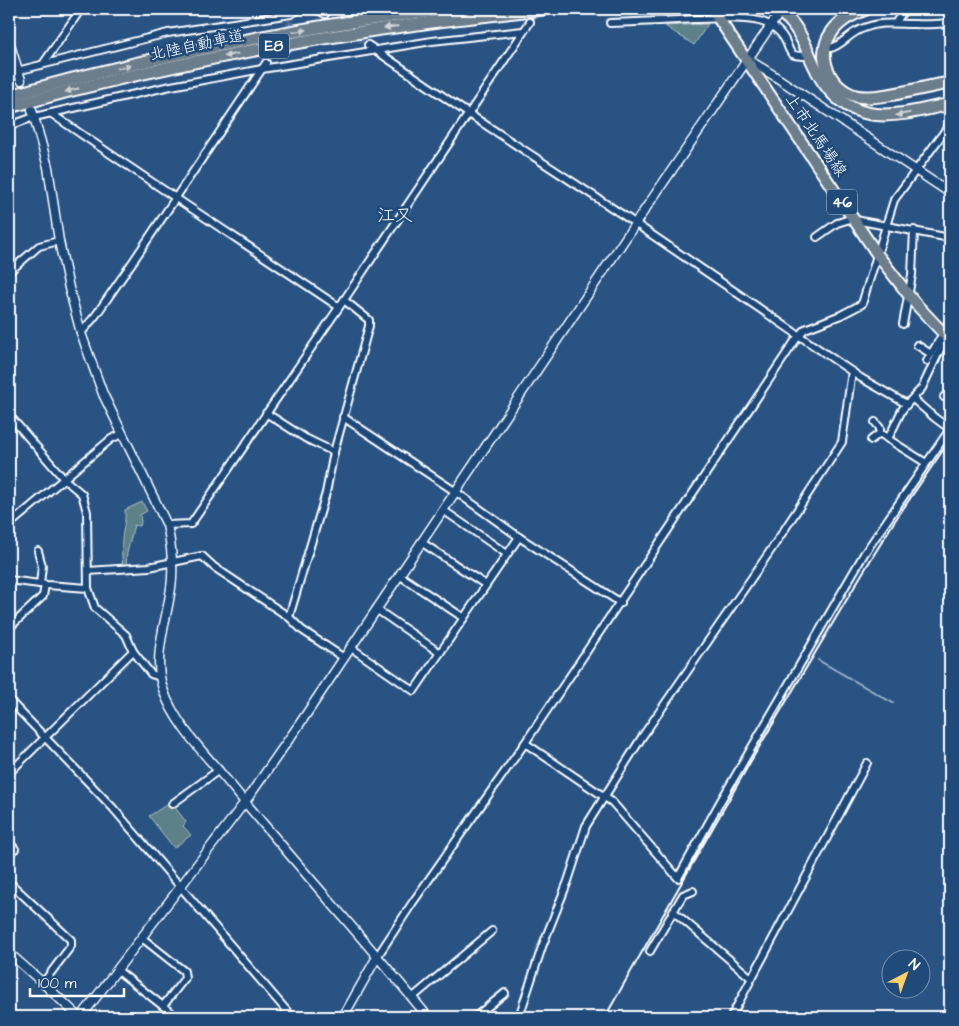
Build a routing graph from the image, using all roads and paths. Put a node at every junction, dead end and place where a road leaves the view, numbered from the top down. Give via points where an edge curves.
1 (80, 9) edge
2 (300, 9) edge
3 (316, 9) edge
4 (448, 9) edge
5 (544, 9) edge
6 (712, 9) edge
7 (866, 9) edge
8 (776, 12) edge
9 (902, 13) dead end
10 (324, 14) dead end
11 (718, 18) junction
12 (530, 22) dead end
13 (896, 22) junction
14 (610, 23) dead end
15 (950, 24) edge
16 (771, 25) junction
17 (523, 31) junction
18 (9, 42) edge
19 (368, 45) tunnel mouth
20 (831, 48) dead end
21 (376, 49) junction
22 (804, 56) dead end
23 (747, 59) junction
24 (43, 64) junction
25 (264, 66) junction
26 (18, 71) junction
27 (9, 73) edge
28 (21, 80) dead end
29 (950, 83) edge
30 (9, 96) edge
31 (950, 104) edge
32 (9, 107) edge
33 (33, 114) junction
34 (52, 114) junction
35 (469, 114) junction
36 (950, 124) edge
37 (9, 126) edge
38 (915, 170) junction
39 (950, 193) edge
40 (176, 197) junction
41 (855, 220) junction
42 (635, 224) junction
43 (886, 225) junction
44 (914, 230) junction
45 (816, 237) dead end
46 (950, 238) edge
47 (60, 241) junction
48 (878, 254) junction
49 (10, 268) edge
50 (908, 294) junction
51 (344, 300) junction
52 (339, 307) junction
53 (950, 321) edge
54 (902, 324) dead end
55 (81, 333) junction
56 (799, 335) junction
57 (946, 336) junction
58 (917, 345) dead end
59 (950, 348) edge
60 (931, 354) junction
61 (927, 361) dead end
62 (852, 371) junction
63 (950, 393) edge
64 (944, 397) dead end
65 (913, 399) junction
66 (907, 404) junction
67 (266, 413) junction
68 (9, 415) edge
69 (343, 417) junction
70 (875, 422) dead end
71 (950, 429) edge
72 (880, 433) junction
73 (122, 434) junction
74 (888, 439) junction
75 (871, 440) dead end
76 (334, 452) junction
77 (926, 462) junction
78 (64, 478) junction
79 (456, 492) junction
80 (443, 510) junction
81 (9, 525) edge
82 (167, 525) junction
83 (519, 537) junction
84 (421, 542) junction
85 (38, 551) dead end
86 (507, 554) junction
87 (172, 562) junction
88 (88, 571) junction
89 (399, 575) junction
90 (9, 580) edge
91 (42, 585) junction
92 (486, 586) junction
93 (88, 588) junction
94 (621, 602) junction
95 (376, 608) junction
96 (288, 617) junction
97 (464, 618) junction
98 (9, 628) edge
99 (350, 647) junction
100 (133, 651) junction
101 (440, 653) junction
102 (344, 658) junction
103 (160, 677) junction
104 (9, 700) edge
105 (46, 738) junction
106 (525, 743) junction
107 (867, 763) dead end
108 (219, 770) junction
109 (9, 773) edge
110 (604, 796) junction
111 (245, 802) junction
112 (172, 804) dead end
113 (9, 842) edge
114 (15, 849) dead end
115 (9, 884) edge
116 (180, 888) junction
117 (693, 891) dead end
118 (674, 911) junction
119 (492, 930) dead end
120 (142, 938) junction
121 (650, 951) dead end
122 (9, 954) edge
123 (377, 957) junction
124 (117, 970) junction
125 (751, 978) junction
126 (43, 983) junction
127 (505, 993) dead end
128 (412, 998) junction
129 (163, 1006) junction
130 (483, 1015) edge
131 (80, 1017) edge
132 (176, 1017) edge
133 (292, 1017) edge
134 (343, 1017) edge
135 (428, 1017) edge
136 (475, 1017) edge
137 (519, 1017) edge
138 (731, 1017) edge

1 - 24 street
2 - 24 street via 291,17 168,34
3 - 10 street
30 -> 4 highway, 北陸自動車道 / E8 via 200,50
5 -> 32 highway, 北陸自動車道 / E8 via 434,21 293,43 119,79
6 - 11 main road, 上市北馬場線 / 46
7 - 29 highway via 843,20 827,39 826,66 839,87 864,97
8 - 16 street
31 -> 8 highway via 883,116 847,106 834,97 822,82 791,21
9 - 13 street
11 - 14 street
11 - 16 street
11 - 23 main road, 上市北馬場線 / 46
12 - 17 street
13 - 15 street
13 - 20 street via 863,28 841,45
16 - 22 street via 782,36 791,53
16 - 23 street
17 - 21 street
17 - 35 street
18 - 26 street
19 - 21 street
21 - 25 street
21 - 35 street
23 - 38 street
23 - 41 main road, 上市北馬場線 / 46
23 - 42 street
24 - 26 street
25 - 34 street
25 - 40 street
26 - 27 street
26 - 28 street
33 - 34 street
33 - 37 street
33 - 47 street via 48,167
34 - 40 street
35 - 42 street
35 - 51 street
36 - 38 street
38 - 39 street
38 - 43 street via 894,200
40 - 52 street
40 - 55 street
41 - 43 street
41 - 45 street via 837,223
41 - 48 main road, 上市北馬場線 / 46
42 - 56 street
42 - 79 street
43 - 44 street
43 - 48 street
44 - 46 street
44 - 50 street
47 - 49 street via 39,246
47 - 55 street
48 - 50 main road, 上市北馬場線 / 46
48 - 56 street via 862,304 805,329
50 - 54 street
50 - 57 main road, 上市北馬場線 / 46
51 - 52 street
51 - 69 street via 370,320
52 - 67 street
53 - 57 main road
55 - 73 street via 103,394
56 - 62 street
56 - 94 street
57 - 59 main road, 上市北馬場線 / 46
57 - 60 street via 941,337
57 - 65 street via 922,388
58 - 60 street
60 - 61 street
62 - 66 street
62 - 110 street via 842,442
63 - 64 street
65 - 66 street
65 - 71 street
66 - 74 street
67 - 76 street
67 - 82 street via 191,524
68 - 78 street
69 - 76 street
69 - 79 street
70 - 72 street
71 - 77 street
72 - 74 street
72 - 75 street
73 - 78 street via 111,439
73 - 82 street
74 - 77 street
76 - 96 street via 326,493
77 - 110 street via 864,554 678,878
78 - 81 street
78 - 88 street via 82,494 87,512
79 - 80 street
79 - 83 street
80 - 84 street
80 - 86 street
82 - 87 street
83 - 86 street
83 - 94 street
84 - 89 street
84 - 92 street
85 - 91 street
86 - 92 street
87 - 88 street via 149,567
87 - 96 street via 202,556 214,568
87 - 103 street via 159,658
88 - 93 street
89 - 95 street
89 - 97 street
90 - 91 street
91 - 93 street
91 - 98 street via 43,596
92 - 97 street
93 - 100 street via 95,608 126,635
94 - 106 street
95 - 99 street
95 - 101 street
96 - 102 street
97 - 101 street
99 - 101 street via 414,691
99 - 102 street
100 - 103 street via 151,674
100 - 105 street
102 - 111 street
103 - 108 street via 178,720
104 - 105 street
105 - 109 street
105 - 116 street via 113,808
106 - 110 street
106 - 123 street
107 - 125 street
108 - 111 street
108 - 112 street
110 - 137 street via 586,826
111 - 116 street
111 - 123 street
113 - 114 street
115 - 126 street via 71,940 72,946
116 - 120 street
116 - 133 street
117 - 118 street via 683,895
118 - 121 street
118 - 125 street
119 - 128 street
120 - 124 street
120 - 129 street via 184,971 185,978
122 - 126 street
123 - 128 street
123 - 134 street
124 - 129 street
124 - 131 street
125 - 138 street
126 - 131 street
127 - 130 street
128 - 135 street
129 - 132 street
130 - 136 street

